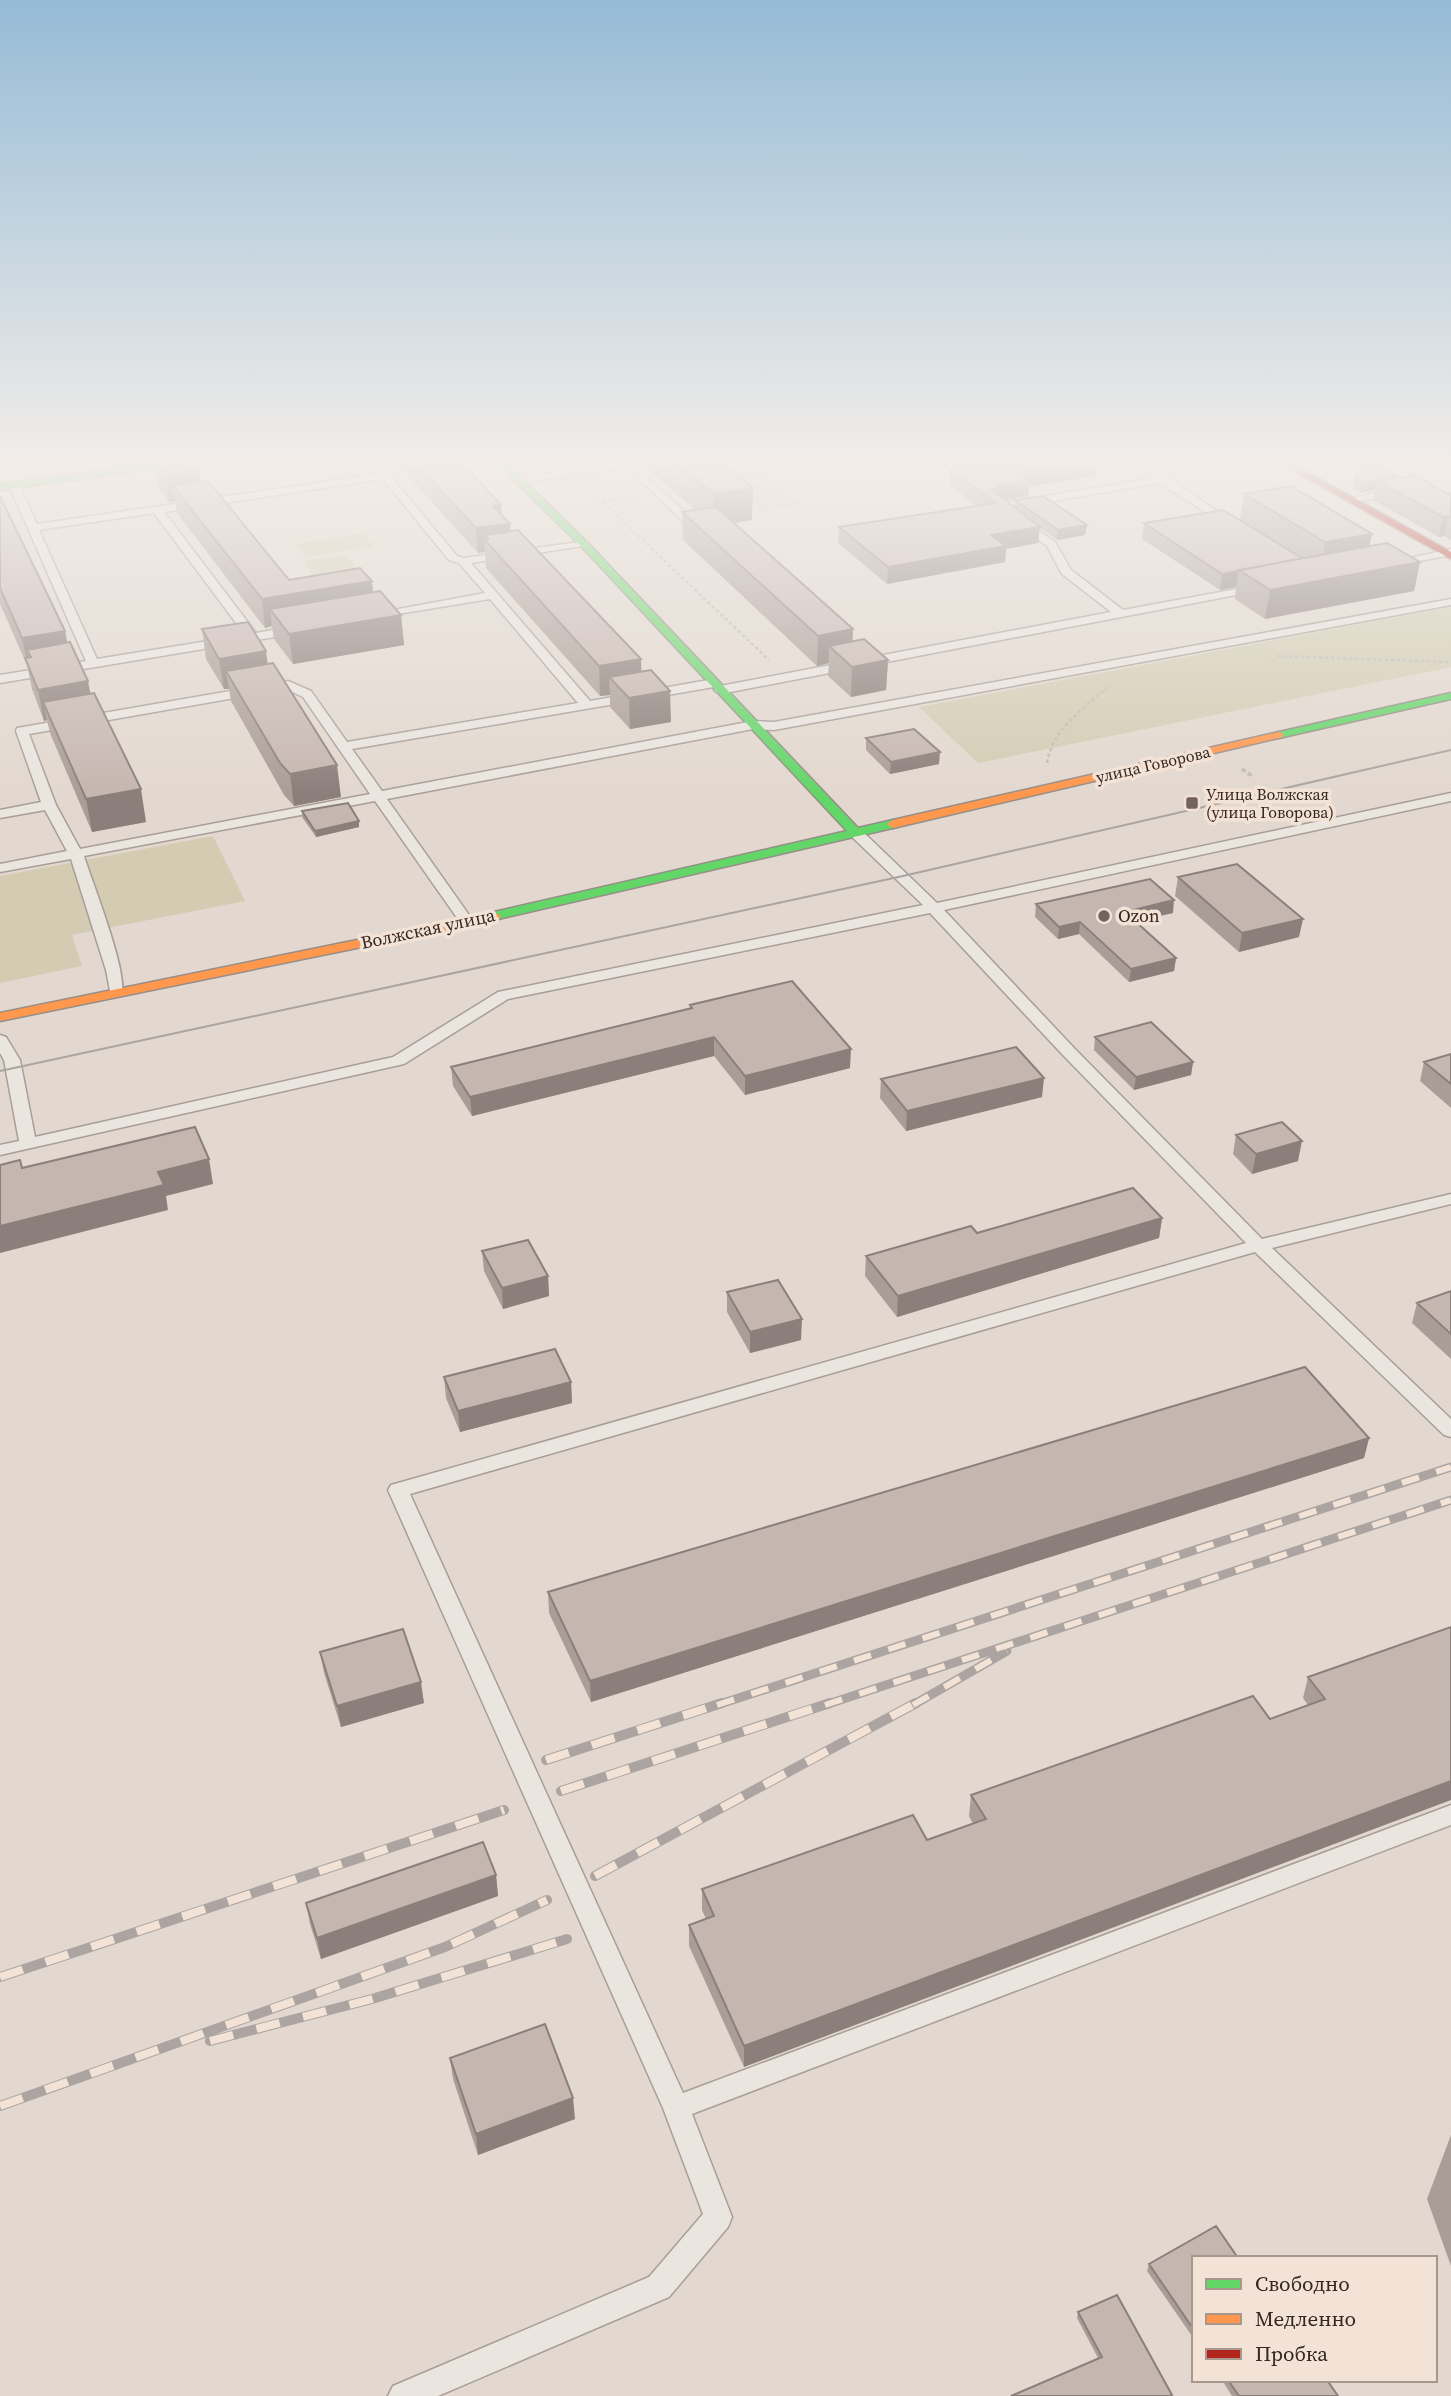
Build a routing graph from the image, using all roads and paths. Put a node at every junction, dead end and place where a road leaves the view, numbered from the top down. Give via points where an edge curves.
1 (52, 572) edge
2 (204, 572) edge
3 (473, 572) edge
4 (610, 572) edge
5 (677, 572) edge
6 (1066, 572) edge
7 (1266, 587) edge
8 (495, 595) junction
9 (1451, 602) edge
10 (1121, 614) junction
11 (361, 618) edge
12 (307, 628) edge
13 (254, 637) junction
14 (1265, 655) dead end
15 (1451, 662) edge
16 (93, 664) junction
17 (788, 677) junction
18 (0, 679) edge
19 (717, 686) junction
20 (1451, 696) edge
21 (587, 705) junction
22 (753, 725) junction
23 (345, 746) junction
24 (379, 796) junction
25 (1451, 797) edge
26 (49, 805) junction
27 (0, 814) edge
28 (854, 831) junction
29 (76, 854) junction
30 (0, 868) edge
31 (932, 908) junction
32 (467, 922) junction
33 (116, 993) junction
34 (0, 1017) edge
35 (0, 1040) edge
36 (28, 1144) junction
37 (0, 1150) edge
38 (1451, 1199) edge
39 (1260, 1245) junction
40 (1451, 1430) edge
41 (1451, 1815) edge
42 (676, 2108) junction
43 (403, 2396) edge

1 - 16 lane
2 - 13 lane
3 - 8 lane
4 - 19 street
5 - 17 path
6 - 10 lane
7 - 10 lane
8 - 11 lane
8 - 21 lane
9 - 22 lane via 774,726
10 - 17 lane via 872,656
12 - 13 lane
13 - 16 lane
14 - 15 path
16 - 18 lane
17 - 19 lane
19 - 21 lane
19 - 22 street
20 - 28 street, улица Говорова
21 - 23 lane
22 - 24 lane
22 - 28 street
23 - 24 lane
23 - 26 lane via 307,694 288,685 22,731
24 - 29 lane
24 - 32 lane
25 - 31 lane
26 - 27 lane
26 - 29 lane
28 - 31 lane
28 - 32 street, Волжская улица
29 - 30 lane
29 - 33 lane via 114,970
31 - 36 lane via 503,995 398,1061
31 - 39 lane
32 - 33 street, Волжская улица
33 - 34 street, Волжская улица
35 - 36 lane via 12,1060
36 - 37 lane
38 - 39 lane
39 - 40 lane
39 - 42 lane via 398,1490
41 - 42 lane
42 - 43 lane via 718,2217 659,2287

